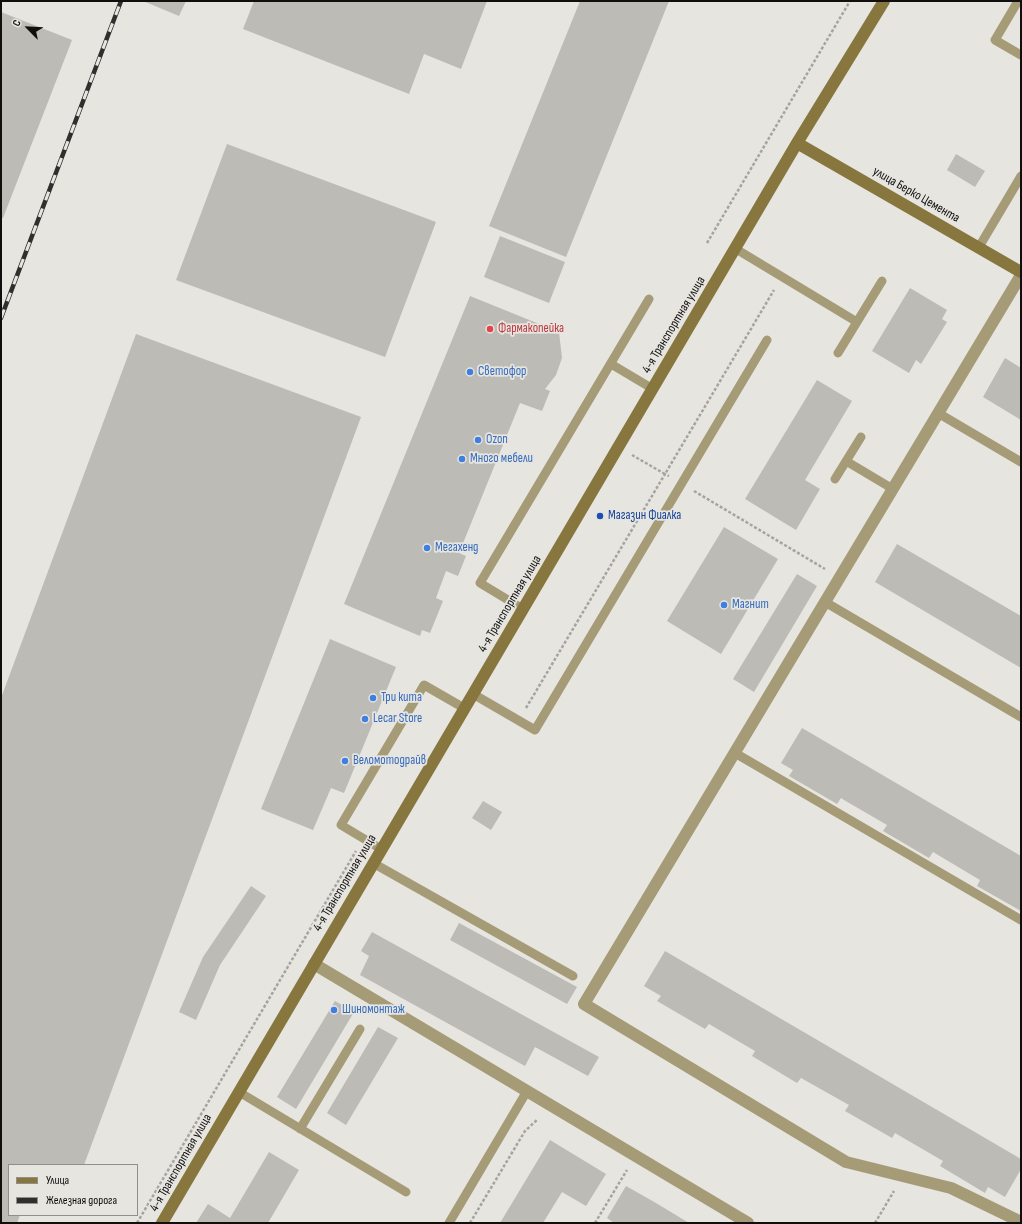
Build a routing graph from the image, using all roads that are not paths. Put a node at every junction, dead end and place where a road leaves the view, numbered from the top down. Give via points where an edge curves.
1 (884, 1) edge
2 (1018, 1) edge
3 (1021, 55) edge
4 (798, 144) junction
5 (1021, 176) edge
6 (979, 247) junction
7 (736, 249) junction
8 (1021, 272) edge
9 (1021, 275) edge
10 (882, 281) dead end
11 (649, 299) dead end
12 (857, 322) junction
13 (767, 340) dead end
14 (838, 353) dead end
15 (611, 364) junction
16 (653, 389) junction
17 (938, 413) junction
18 (860, 436) dead end
19 (846, 461) junction
20 (1021, 462) edge
21 (835, 479) dead end
22 (892, 489) junction
23 (825, 602) junction
24 (523, 609) junction
25 (473, 694) junction
26 (464, 708) junction
27 (1021, 717) edge
28 (735, 753) junction
29 (381, 849) junction
30 (373, 863) junction
31 (1021, 920) edge
32 (314, 964) junction
33 (573, 976) dead end
34 (360, 1029) dead end
35 (527, 1091) junction
36 (239, 1092) junction
37 (300, 1129) junction
38 (406, 1192) dead end
39 (1021, 1222) edge
40 (162, 1223) edge
41 (449, 1223) edge
42 (748, 1223) edge

1 - 4 main road, 4-я Транспортная улица
2 - 3 lane via 995,40
4 - 6 main road, улица Берко Цемента
4 - 7 main road, 4-я Транспортная улица
5 - 6 lane
6 - 8 main road, улица Берко Цемента
7 - 12 lane
7 - 16 main road, 4-я Транспортная улица
9 - 17 street
10 - 12 lane
11 - 15 lane
12 - 14 lane
13 - 25 lane via 535,730
15 - 16 lane
15 - 24 lane via 480,583
16 - 24 main road, 4-я Транспортная улица
17 - 20 lane
17 - 22 street
18 - 19 lane
19 - 21 lane
19 - 22 lane
22 - 23 street
23 - 27 lane
23 - 28 street
24 - 25 main road, 4-я Транспортная улица
25 - 26 main road, 4-я Транспортная улица
26 - 29 main road, 4-я Транспортная улица
26 - 29 lane via 424,685 341,825
28 - 31 lane
28 - 39 street via 584,1004 846,1162 951,1188
29 - 30 main road, 4-я Транспортная улица
30 - 32 main road, 4-я Транспортная улица
30 - 33 lane
32 - 35 street
32 - 36 main road, 4-я Транспортная улица
34 - 37 lane
35 - 41 lane
35 - 42 street
36 - 37 lane
36 - 40 main road, 4-я Транспортная улица
37 - 38 lane

